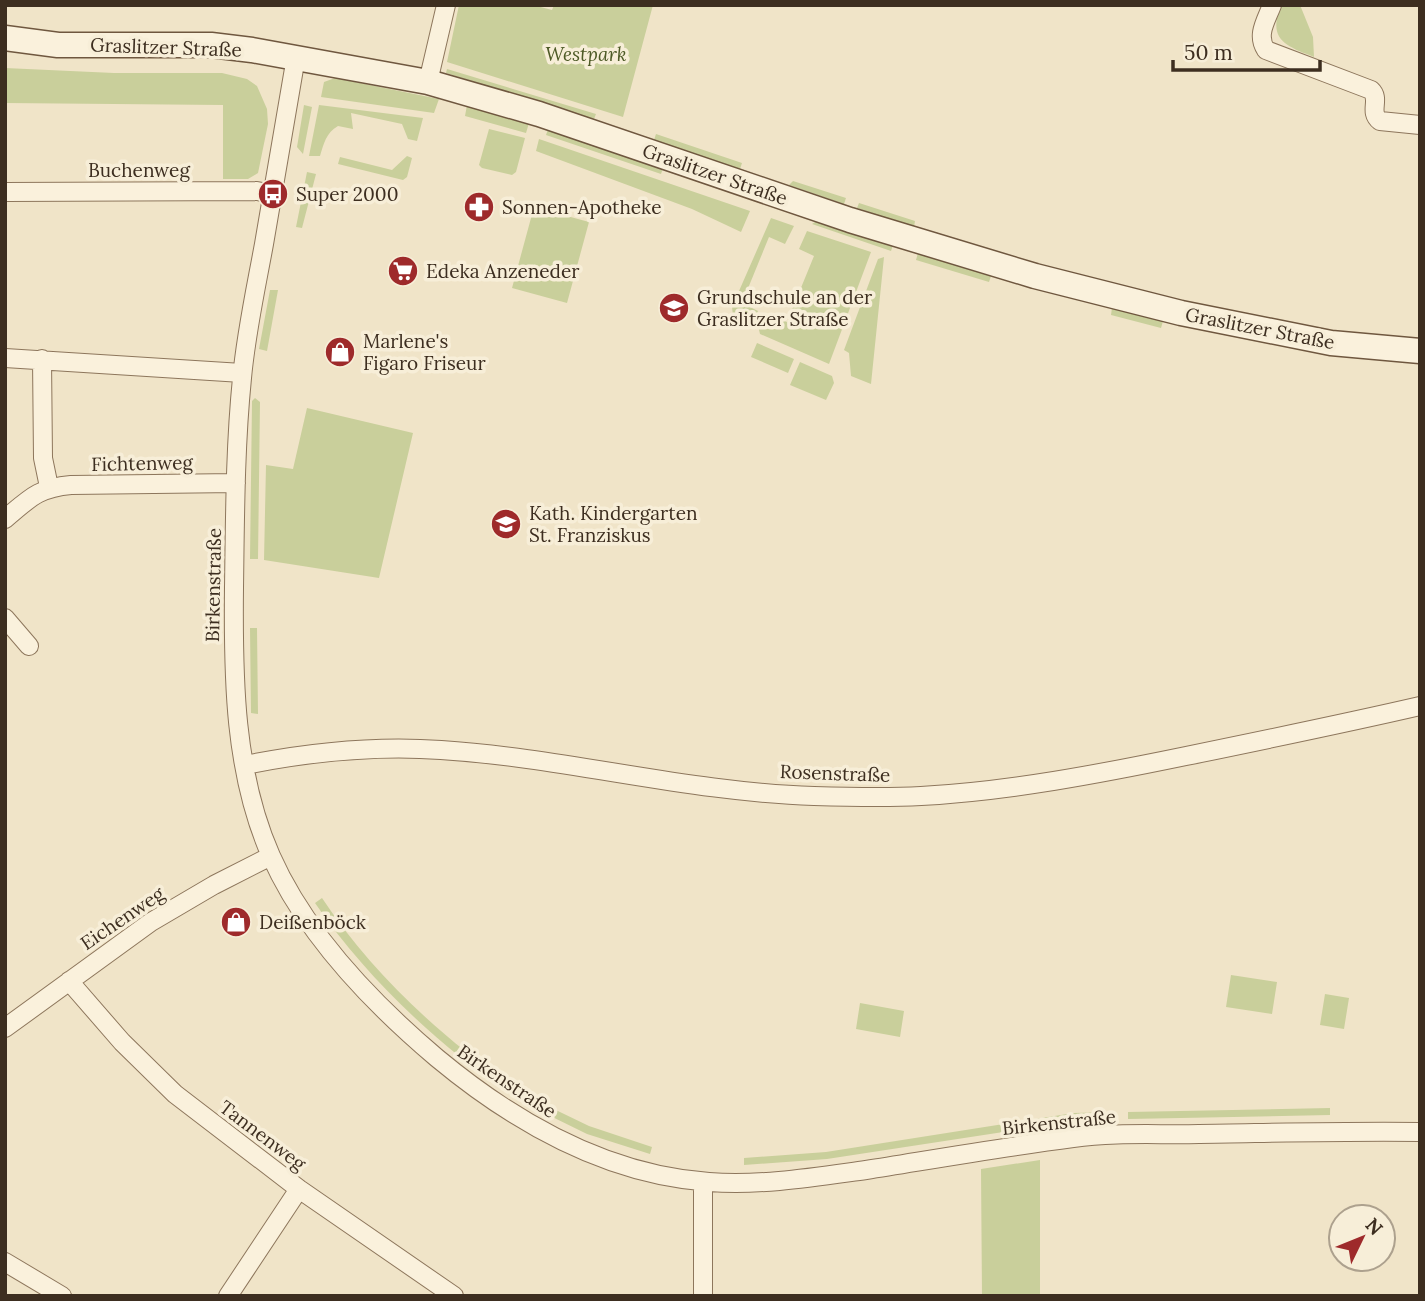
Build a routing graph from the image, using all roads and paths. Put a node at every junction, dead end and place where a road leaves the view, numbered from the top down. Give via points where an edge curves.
1 (446, 5) edge
2 (1272, 5) edge
3 (5, 38) edge
4 (296, 57) junction
5 (428, 82) junction
6 (1420, 125) edge
7 (5, 192) edge
8 (273, 194) junction
9 (1420, 351) edge
10 (5, 358) edge
11 (42, 359) junction
12 (242, 373) junction
13 (236, 483) junction
14 (49, 487) junction
15 (5, 519) edge
16 (5, 618) edge
17 (29, 646) dead end
18 (1420, 706) edge
19 (245, 765) junction
20 (271, 856) junction
21 (69, 981) junction
22 (5, 1028) edge
23 (1420, 1132) edge
24 (703, 1182) junction
25 (299, 1189) junction
26 (5, 1262) edge
27 (62, 1296) edge
28 (228, 1296) edge
29 (454, 1296) edge
30 (704, 1296) edge

1 - 5 street
2 - 6 street via 1260,36 1266,50 1371,90 1376,98 1375,118 1380,121
3 - 4 street, Graslitzer Straße via 58,45 211,45
4 - 5 street, Graslitzer Straße
4 - 8 street, Birkenstraße
5 - 9 street, Graslitzer Straße via 1046,279 1181,313 1319,340
7 - 8 street, Buchenweg
8 - 12 street, Birkenstraße
10 - 11 street
11 - 12 street
11 - 14 street via 43,458
12 - 13 street, Birkenstraße
13 - 14 street, Fichtenweg
13 - 19 street, Birkenstraße via 235,687
14 - 15 street
16 - 17 street
18 - 19 street, Rosenstraße via 1106,772 919,796 812,796 724,788 440,750 342,750
19 - 20 street, Birkenstraße
20 - 21 street, Eichenweg via 151,922
20 - 24 street, Birkenstraße via 304,913 347,969 425,1048 492,1101 580,1149
21 - 22 street, Eichenweg
21 - 25 street, Tannenweg via 168,1088
23 - 24 street, Birkenstraße via 1099,1135 795,1179
24 - 30 street
25 - 28 street
25 - 29 street, Tannenweg
26 - 27 street

